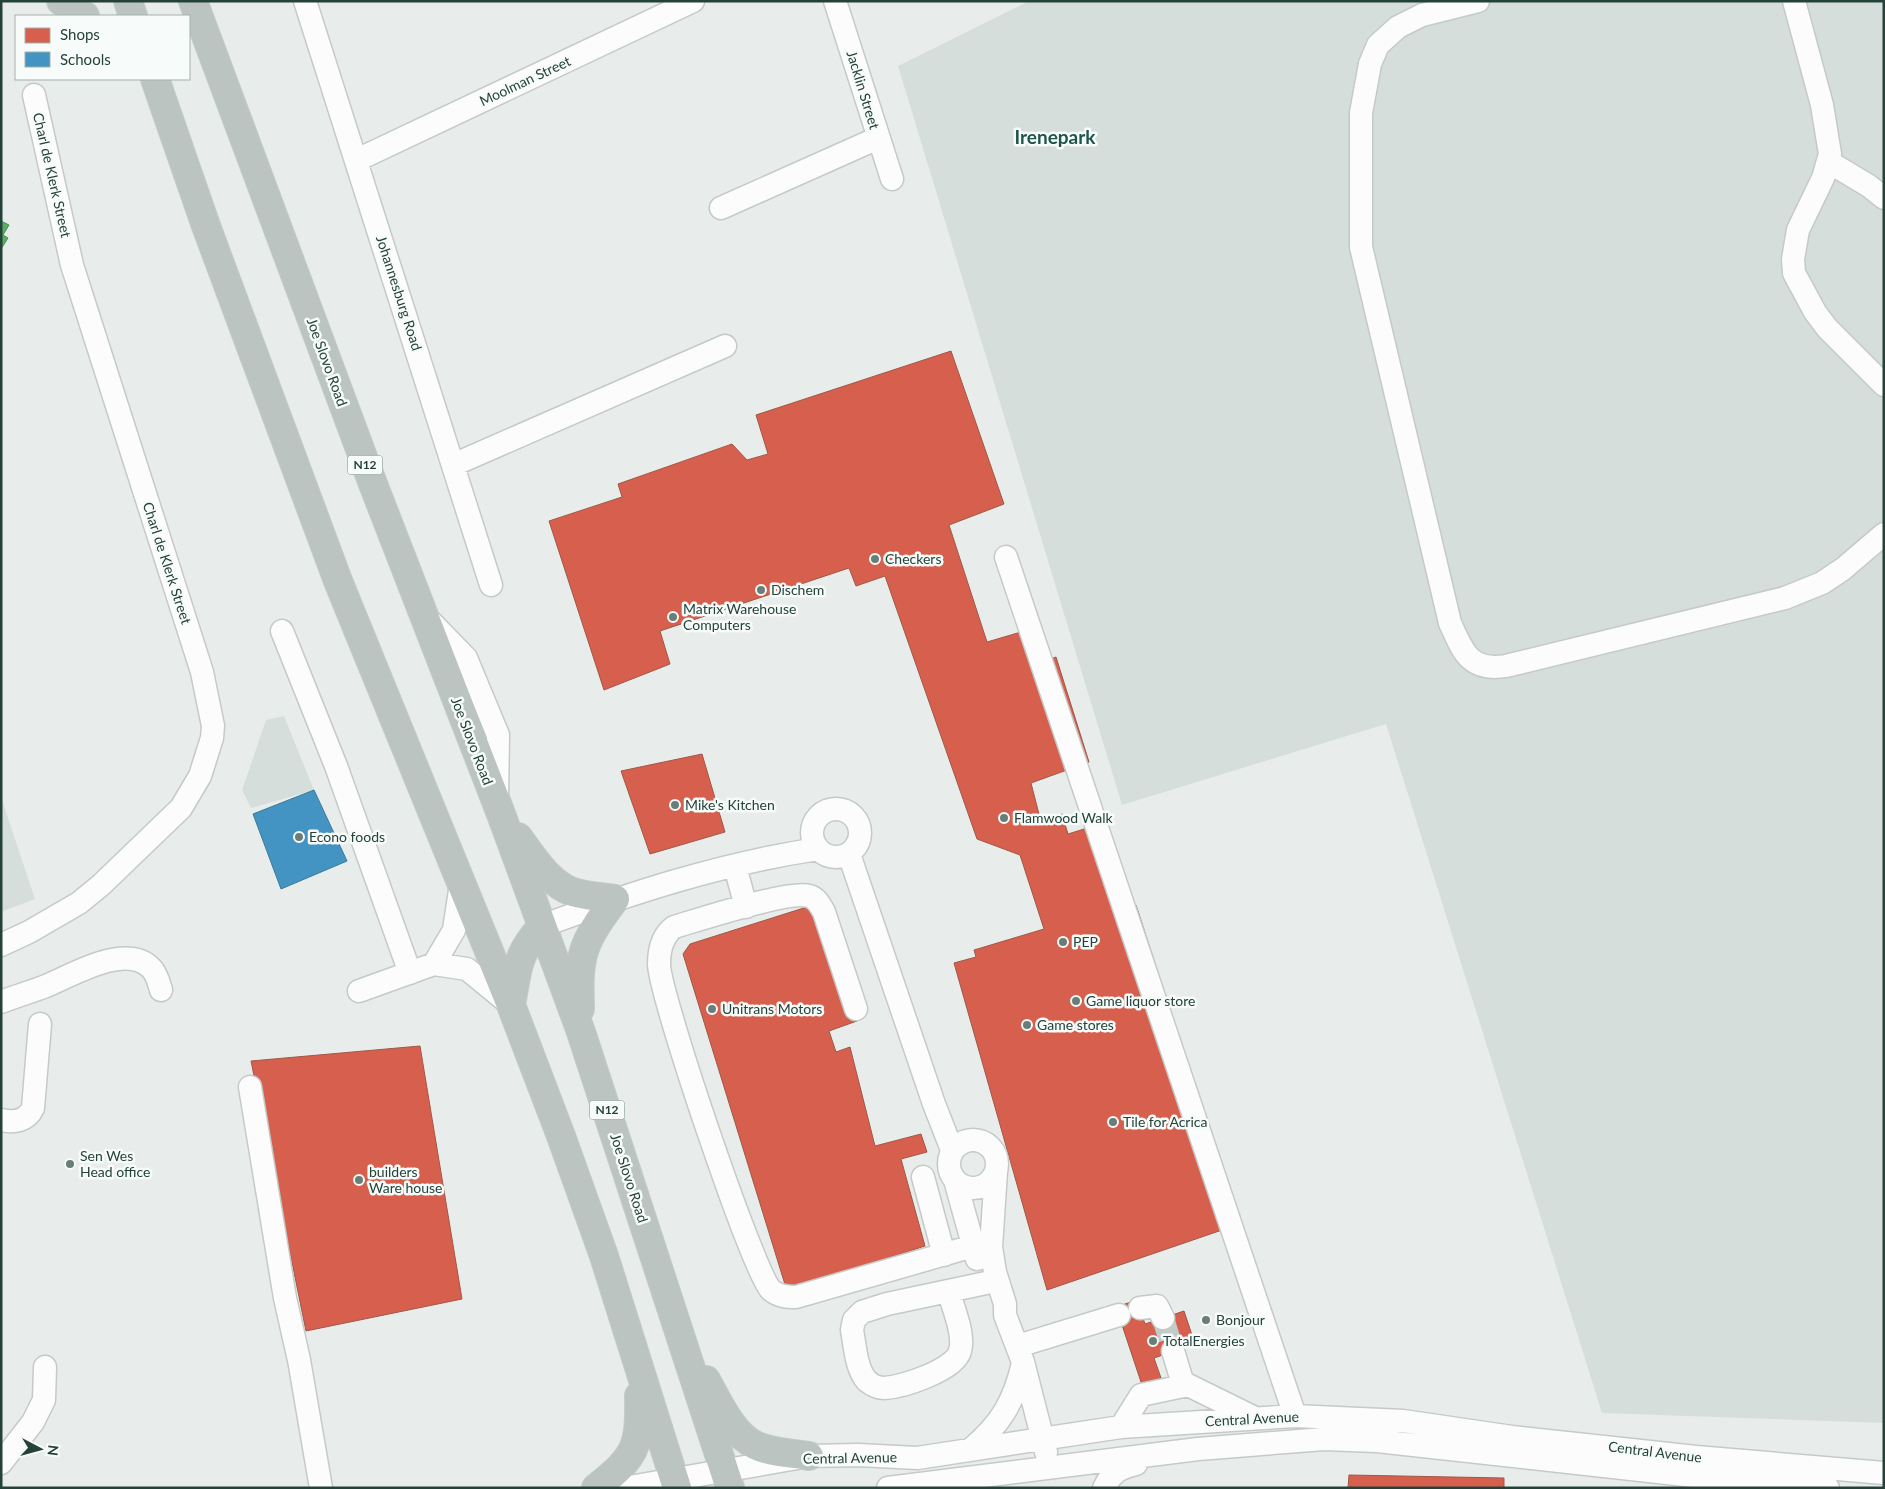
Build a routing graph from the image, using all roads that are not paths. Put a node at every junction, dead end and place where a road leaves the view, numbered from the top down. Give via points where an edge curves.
1 (61, 1) edge
2 (128, 1) edge
3 (193, 1) edge
4 (305, 1) edge
5 (693, 1) edge
6 (836, 1) edge
7 (1478, 1) edge
8 (1794, 1) edge
9 (83, 15) edge
10 (133, 15) edge
11 (144, 80) edge
12 (155, 80) edge
13 (34, 96) dead end
14 (167, 114) junction
15 (878, 138) junction
16 (357, 160) junction
17 (1829, 162) junction
18 (892, 179) dead end
19 (1884, 198) edge
20 (721, 208) dead end
21 (725, 346) dead end
22 (1884, 385) edge
23 (454, 465) junction
24 (1884, 534) edge
25 (1006, 558) dead end
26 (491, 585) dead end
27 (282, 631) dead end
28 (499, 809) junction
29 (734, 866) junction
30 (461, 884) junction
31 (615, 899) junction
32 (746, 907) junction
33 (542, 926) junction
34 (1, 945) edge
35 (434, 964) junction
36 (410, 972) junction
37 (161, 990) dead end
38 (360, 991) dead end
39 (1, 1002) edge
40 (511, 1005) junction
41 (856, 1009) dead end
42 (40, 1024) dead end
43 (581, 1032) junction
44 (250, 1087) dead end
45 (1, 1120) edge
46 (958, 1146) junction
47 (996, 1172) junction
48 (923, 1177) dead end
49 (955, 1180) junction
50 (973, 1246) junction
51 (944, 1255) junction
52 (986, 1283) junction
53 (949, 1292) junction
54 (1140, 1308) dead end
55 (1005, 1315) junction
56 (1119, 1315) dead end
57 (1163, 1318) tunnel mouth
58 (680, 1338) junction
59 (1173, 1351) tunnel mouth
60 (1021, 1354) junction
61 (638, 1366) junction
62 (46, 1367) dead end
63 (1183, 1384) junction
64 (1294, 1416) junction
65 (1254, 1418) junction
66 (1121, 1427) junction
67 (1044, 1438) junction
68 (1198, 1449) junction
69 (969, 1451) junction
70 (810, 1456) junction
71 (1, 1463) edge
72 (1049, 1468) junction
73 (1884, 1473) edge
74 (727, 1479) edge
75 (943, 1481) junction
76 (1719, 1483) edge
77 (676, 1484) edge
78 (322, 1485) edge
79 (1761, 1485) edge
80 (596, 1488) edge
81 (624, 1488) edge
82 (888, 1488) edge
83 (972, 1488) edge
84 (1104, 1488) edge
85 (1828, 1488) edge

1 - 9 highway
2 - 10 highway
3 - 28 highway, Joe Slovo Road / N12
4 - 16 street, Johannesburg Road
5 - 16 street, Moolman Street
6 - 15 street, Jacklin Street
7 - 24 street via 1422,15 1398,27 1378,45 1370,64 1362,113 1360,173 1361,247 1450,623 1466,656 1486,666 1506,666 1785,598 1822,583
8 - 17 street via 1822,105
11 - 14 highway
12 - 14 highway
13 - 34 street, Charl de Klerk Street via 72,265 202,672 213,726 209,752 200,776 181,808 114,874 78,904
14 - 30 highway via 338,581
15 - 18 street, Jacklin Street
15 - 20 street
16 - 23 street, Johannesburg Road
17 - 19 street
17 - 22 street via 1798,230 1794,274 1827,328
21 - 23 street
23 - 26 street, Johannesburg Road
25 - 64 street
27 - 36 street via 336,766
28 - 31 highway via 539,865 564,888
28 - 33 highway, Joe Slovo Road / N12
29 - 31 street
29 - 32 street
29 - 46 street via 764,857 827,849 861,895 934,1104
30 - 35 street via 454,930
30 - 40 highway
31 - 33 street
31 - 43 highway via 595,926 582,953 579,974
32 - 41 street via 804,894 817,900 824,912
32 - 51 street via 674,927 665,934 659,964 680,1044 761,1275 770,1289 780,1296 796,1297
33 - 40 highway via 520,956
33 - 43 highway, Joe Slovo Road / N12
35 - 36 street
35 - 40 street via 467,969
36 - 38 street
37 - 39 street via 151,968 139,961 105,961
40 - 61 highway via 604,1256
42 - 45 street via 31,1112 21,1120
43 - 58 highway, Joe Slovo Road / N12
44 - 78 street via 285,1298
46 - 47 street via 979,1140 992,1148 998,1163
46 - 49 street via 948,1165
47 - 49 street via 992,1179 978,1188 969,1188
47 - 55 street via 991,1247
48 - 51 street
49 - 50 street
50 - 51 street
50 - 52 street
52 - 53 street
52 - 55 street via 996,1307
53 - 53 street via 962,1346 951,1366 910,1383 884,1388 868,1381 861,1372 852,1330 858,1315 887,1304
54 - 57 street via 1156,1306
55 - 60 street
56 - 60 street
58 - 70 highway via 745,1439 756,1446
58 - 74 highway, Joe Slovo Road / N12
59 - 63 street
60 - 67 street
60 - 69 street via 1018,1385 1007,1410 990,1433
61 - 77 highway
61 - 80 highway via 640,1430 632,1452 619,1469
62 - 71 street via 44,1400 33,1422
63 - 65 street
63 - 66 street via 1141,1395
64 - 65 street, Central Avenue
64 - 73 street, Central Avenue via 1403,1421 1512,1438
65 - 66 street, Central Avenue
66 - 67 street, Central Avenue
67 - 69 street, Central Avenue
67 - 72 street
68 - 72 street, Central Avenue
68 - 76 street, Central Avenue via 1297,1440 1378,1441
68 - 84 street via 1118,1468
69 - 70 street, Central Avenue via 917,1458
70 - 74 street, Central Avenue
72 - 75 street, Central Avenue
74 - 77 street, Central Avenue
75 - 82 street, Central Avenue
75 - 83 street
76 - 79 street, Central Avenue
77 - 81 street, Central Avenue
79 - 85 street, Central Avenue

